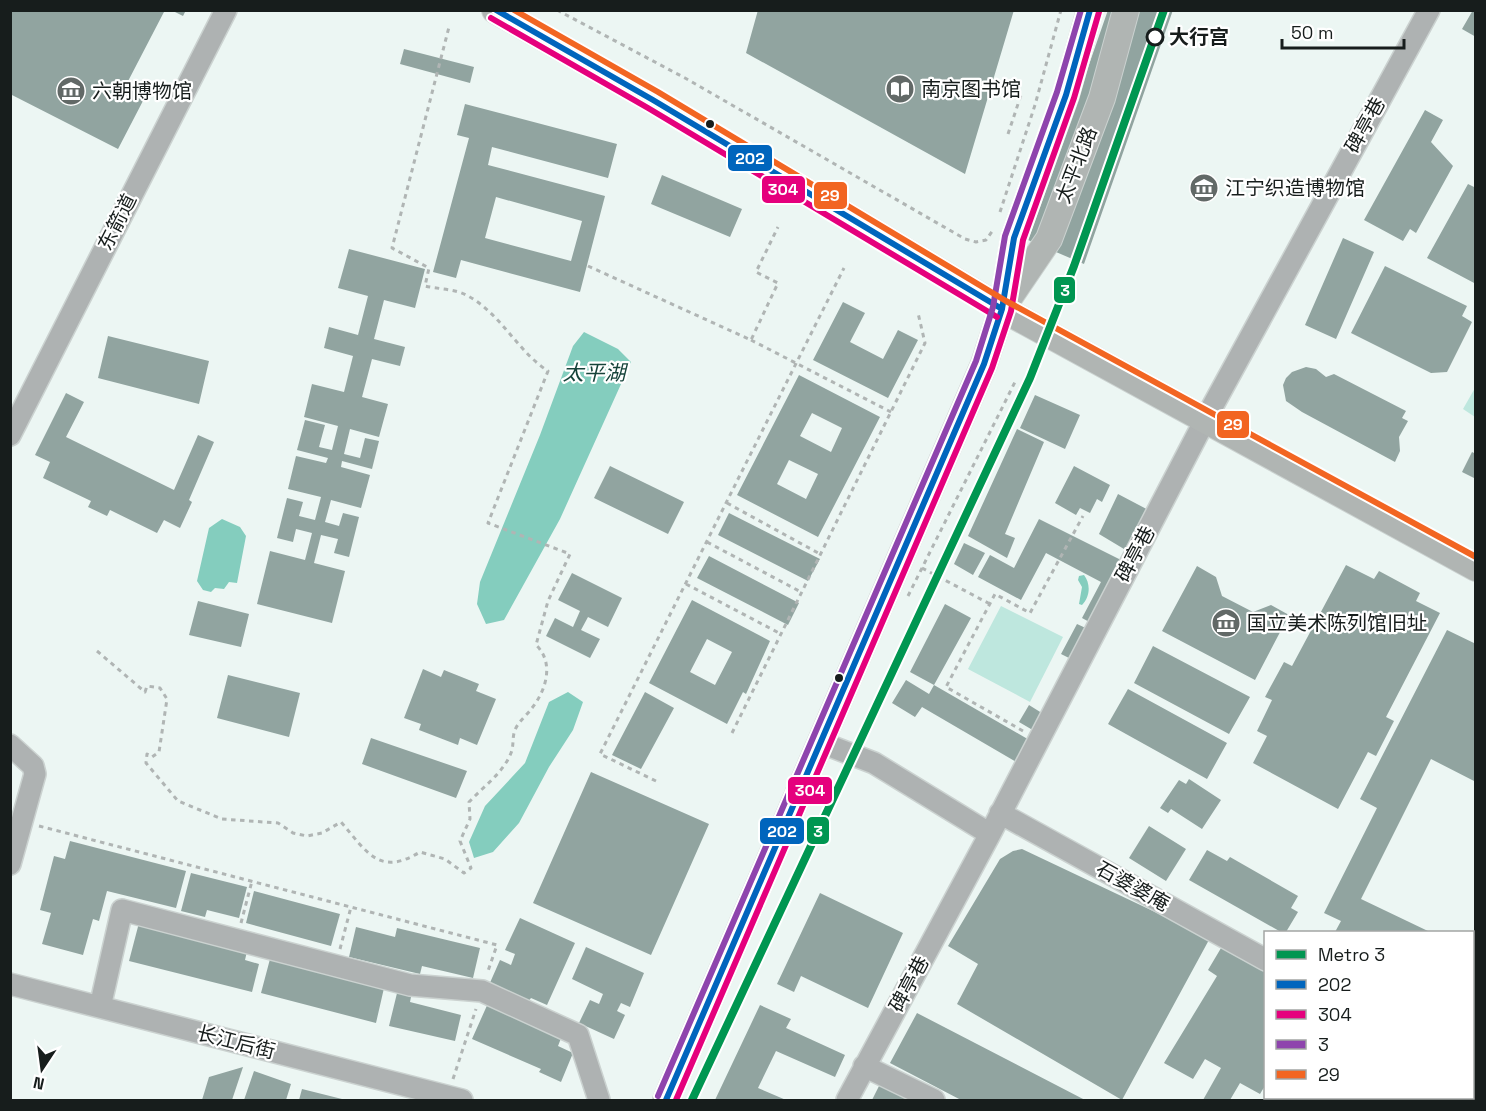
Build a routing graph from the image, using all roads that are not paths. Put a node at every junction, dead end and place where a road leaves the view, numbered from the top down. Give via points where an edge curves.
1 (225, 10) edge
2 (495, 10) edge
3 (1090, 10) edge
4 (1126, 10) edge
5 (1429, 10) edge
6 (1002, 309) junction
7 (1205, 420) junction
8 (10, 435) edge
9 (1476, 568) edge
10 (822, 742) junction
11 (10, 746) edge
12 (1000, 813) junction
13 (990, 834) junction
14 (10, 864) edge
15 (1264, 959) edge
16 (10, 984) edge
17 (100, 1007) junction
18 (864, 1066) junction
19 (455, 1098) edge
20 (599, 1101) edge
21 (666, 1101) edge
22 (847, 1101) edge
23 (934, 1101) edge

1 - 8 street, 东箭道
2 - 6 main road
3 - 6 main road, 太平北路 via 1066,95 1014,238
4 - 6 main road, 太平北路 via 1102,98 1049,239
5 - 7 street, 碑亭巷
6 - 7 main road
6 - 10 main road, 太平北路 via 984,364
7 - 9 main road
7 - 12 street, 碑亭巷
10 - 13 street via 874,763
10 - 21 main road, 太平北路
11 - 14 street via 33,766 35,774
12 - 13 street, 碑亭巷
12 - 15 street, 石婆婆庵
13 - 18 street, 碑亭巷
16 - 17 street, 长江后街
17 - 19 street, 长江后街
17 - 20 street via 122,910 410,985 482,991 578,1035
18 - 22 street, 碑亭巷
18 - 23 street

